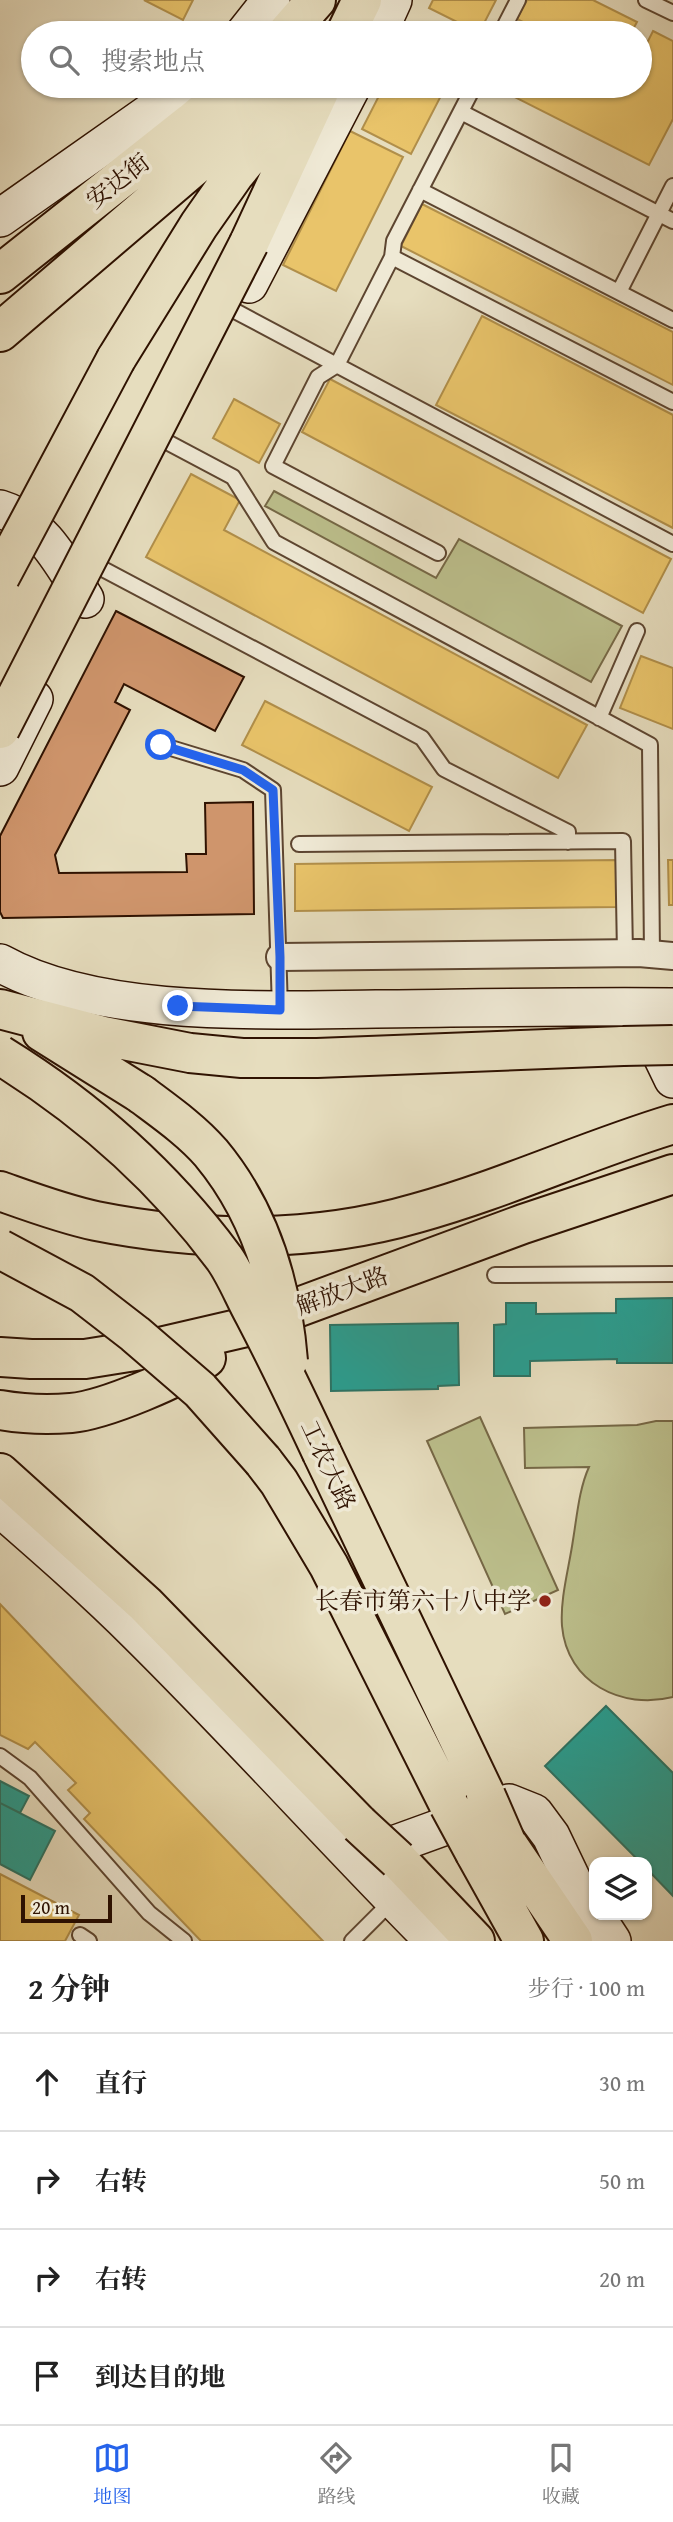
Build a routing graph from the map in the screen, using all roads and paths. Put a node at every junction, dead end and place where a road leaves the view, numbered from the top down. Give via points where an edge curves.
1 (271, 0) edge
2 (316, 0) edge
3 (362, 0) edge
4 (393, 0) edge
5 (518, 0) edge
6 (646, 0) edge
7 (673, 13) edge
8 (254, 21) edge
9 (298, 21) edge
10 (308, 21) edge
11 (352, 21) edge
12 (383, 21) edge
13 (507, 21) edge
14 (168, 98) edge
15 (221, 98) edge
16 (263, 98) edge
17 (297, 98) edge
18 (316, 98) edge
19 (346, 98) edge
20 (468, 98) edge
21 (461, 112) junction
22 (673, 186) edge
23 (420, 190) junction
24 (659, 214) junction
25 (0, 218) edge
26 (673, 221) edge
27 (392, 257) junction
28 (1, 273) edge
29 (619, 292) junction
30 (235, 311) junction
31 (673, 320) edge
32 (0, 332) edge
33 (337, 365) junction
34 (673, 402) edge
35 (167, 442) junction
36 (0, 509) edge
37 (673, 544) edge
38 (438, 553) dead end
39 (0, 577) edge
40 (93, 583) junction
41 (637, 631) dead end
42 (599, 718) junction
43 (0, 729) edge
44 (161, 745) dead end
45 (0, 767) edge
46 (568, 842) junction
47 (299, 845) dead end
48 (625, 954) junction
49 (662, 955) edge
50 (280, 957) junction
51 (0, 963) edge
52 (656, 1007) edge
53 (280, 1010) junction
54 (6, 1011) edge
55 (673, 1045) edge
56 (0, 1055) edge
57 (673, 1079) edge
58 (673, 1124) edge
59 (669, 1175) edge
60 (0, 1191) edge
61 (0, 1249) edge
62 (673, 1274) edge
63 (495, 1275) dead end
64 (242, 1328) junction
65 (0, 1357) edge
66 (290, 1384) junction
67 (0, 1410) edge
68 (0, 1473) edge
69 (0, 1508) edge
70 (0, 1756) edge
71 (356, 1841) junction
72 (491, 1848) junction
73 (393, 1900) junction
74 (589, 1905) edge
75 (599, 1920) edge
76 (184, 1941) edge
77 (352, 1941) edge
78 (434, 1941) edge
79 (475, 1941) edge
80 (524, 1941) edge
81 (573, 1941) edge
82 (612, 1941) edge

1 - 8 street
2 - 9 main road
2 - 10 main road
3 - 11 main road
4 - 12 street
5 - 13 lane
6 - 7 lane
14 - 25 street
15 - 28 main road, 安达街
16 - 32 main road via 206,156
17 - 39 main road, bridge via 220,195 116,359
18 - 43 main road, bridge via 249,243
19 - 30 street
20 - 21 lane
21 - 23 lane
21 - 24 lane
22 - 24 lane
23 - 27 lane via 394,241
23 - 29 lane
24 - 26 lane
24 - 29 lane
27 - 33 lane
27 - 34 lane
29 - 31 lane
30 - 33 lane
30 - 35 street
33 - 37 lane
33 - 38 lane via 318,377 273,466
35 - 40 street
35 - 42 lane via 233,477 274,542
36 - 40 street via 23,519
40 - 45 street
40 - 46 lane via 422,738 444,769 568,832
41 - 42 lane
42 - 49 lane via 650,745
44 - 50 lane via 243,770 273,790
46 - 47 lane
46 - 48 lane via 623,841
48 - 49 street
48 - 50 street
50 - 53 lane
51 - 53 street via 49,984 114,999
52 - 53 street
52 - 57 street
54 - 55 main road, bridge via 152,1045 243,1058
54 - 66 main road, bridge via 141,1094 210,1152 252,1216 274,1273 286,1330
56 - 66 main road, 工农大路, bridge via 118,1140 169,1194 225,1259
58 - 60 main road via 488,1191 356,1228 282,1235 174,1234 94,1221
59 - 64 main road, 解放大路
61 - 72 main road, 工农大路, bridge via 82,1293 135,1334 201,1390 263,1461 329,1566 449,1805
62 - 63 lane
64 - 65 main road, 解放大路 via 85,1359
64 - 67 main road via 194,1368 125,1398 73,1413
66 - 72 main road, 工农大路, bridge via 486,1796
68 - 71 main road via 145,1604
69 - 71 street
70 - 76 lane via 30,1778 149,1913
71 - 73 street
71 - 74 street via 509,1803 534,1813
71 - 79 main road, bridge via 398,1860
72 - 80 main road, 工农大路
72 - 81 main road, 工农大路
73 - 77 lane
73 - 78 street
75 - 82 street

